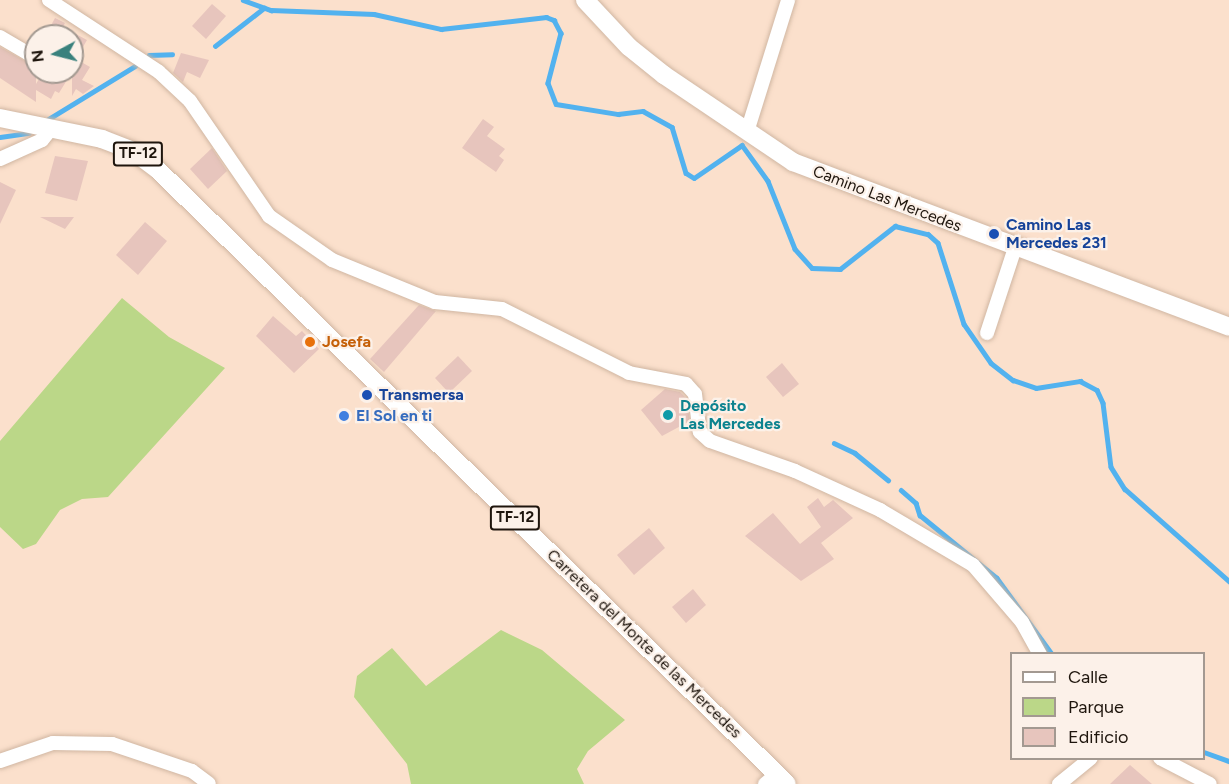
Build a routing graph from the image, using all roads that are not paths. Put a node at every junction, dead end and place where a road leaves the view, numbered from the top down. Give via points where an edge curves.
1 (49, 0) edge
2 (585, 0) edge
3 (788, 0) edge
4 (0, 37) edge
5 (24, 51) edge
6 (0, 118) edge
7 (51, 129) junction
8 (747, 132) junction
9 (0, 159) edge
10 (1015, 248) junction
11 (1229, 327) edge
12 (987, 333) dead end
13 (1039, 652) edge
14 (1090, 760) edge
15 (1162, 760) edge
16 (0, 761) edge
17 (776, 781) edge
18 (209, 784) edge
19 (1059, 784) edge
20 (1210, 784) edge

1 - 13 street via 159,72 190,101 268,216 332,260 435,302 502,309 629,373 686,384 695,394 700,432 710,441 795,471 874,507 973,565 1022,622
2 - 8 main road, Camino Las Mercedes via 628,47
3 - 8 street
4 - 5 street
6 - 7 main road, Carretera del Monte de las Mercedes / TF-12
7 - 9 street via 42,140
7 - 17 main road, Carretera del Monte de las Mercedes / TF-12 via 102,139 133,151 157,169
8 - 10 main road, Camino Las Mercedes via 817,174
10 - 11 main road, Camino Las Mercedes
10 - 12 street
14 - 19 street
15 - 20 street
16 - 18 street via 53,743 112,744 192,771

